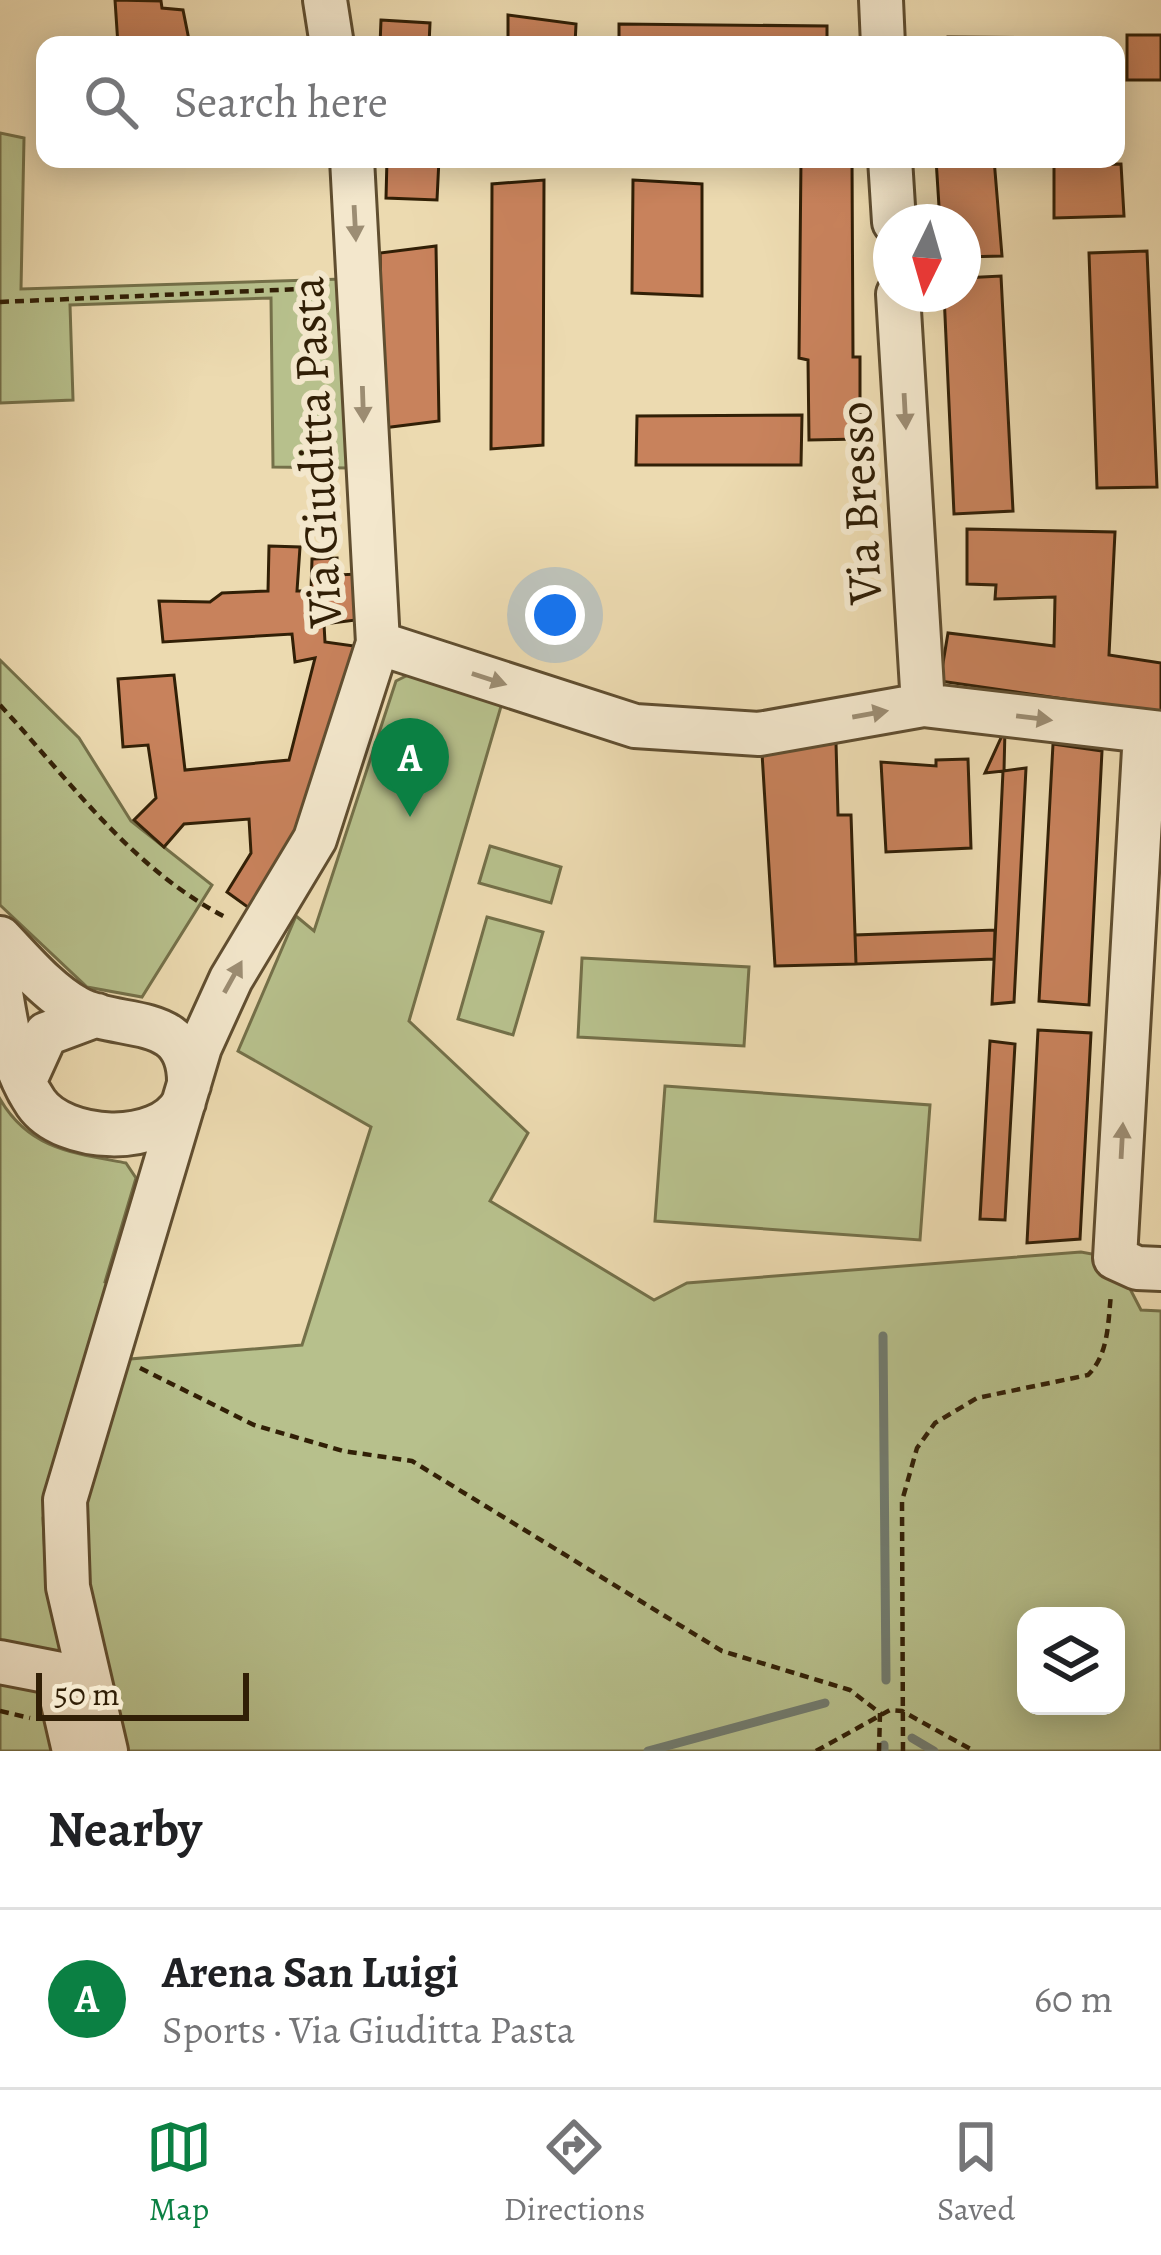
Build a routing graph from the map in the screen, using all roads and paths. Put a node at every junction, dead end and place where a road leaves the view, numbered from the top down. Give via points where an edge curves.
1 (326, 0) edge
2 (880, 0) edge
3 (331, 36) edge
4 (882, 36) edge
5 (352, 168) edge
6 (891, 168) edge
7 (893, 204) edge
8 (358, 287) junction
9 (0, 302) edge
10 (899, 312) edge
11 (377, 644) junction
12 (0, 705) edge
13 (922, 705) junction
14 (1153, 733) edge
15 (229, 919) dead end
16 (0, 938) edge
17 (0, 987) edge
18 (97, 1016) junction
19 (26, 1078) junction
20 (187, 1093) junction
21 (118, 1133) junction
22 (157, 1199) junction
23 (1115, 1258) junction
24 (1161, 1269) edge
25 (125, 1364) dead end
26 (0, 1662) edge
27 (902, 1711) junction
28 (880, 1713) junction
29 (74, 1751) edge
30 (106, 1751) edge
31 (815, 1751) edge
32 (879, 1751) edge
33 (903, 1751) edge
34 (974, 1751) edge

1 - 3 street
2 - 4 street
5 -> 8 street, Via Giuditta Pasta
6 - 7 street
8 - 9 path
8 -> 11 street, Via Giuditta Pasta
10 -> 13 street, Via Bresso
11 -> 13 street via 634,726 759,734
20 -> 11 street, Via Giuditta Pasta via 216,1009 321,826
12 - 15 path via 136,858
13 -> 14 street
23 -> 14 street
16 - 18 street via 62,998
17 - 19 street via 10,1052
18 - 19 street via 46,1034
18 - 20 street via 170,1036 186,1061
19 - 21 street via 52,1118
20 - 21 street via 158,1129
20 - 22 street, Via Giuditta Pasta
21 - 22 street, Via Giuditta Pasta via 156,1154
22 - 30 street, Via Giuditta Pasta via 64,1499 68,1587
23 - 24 street
23 - 27 path via 1099,1365 1088,1375 964,1403 917,1448 902,1501
25 - 28 path via 175,1381 254,1425 343,1451 412,1460 722,1651 850,1690
26 - 29 street via 56,1673
27 - 28 path
27 - 33 path
27 - 34 path
28 - 31 path
28 - 32 path

